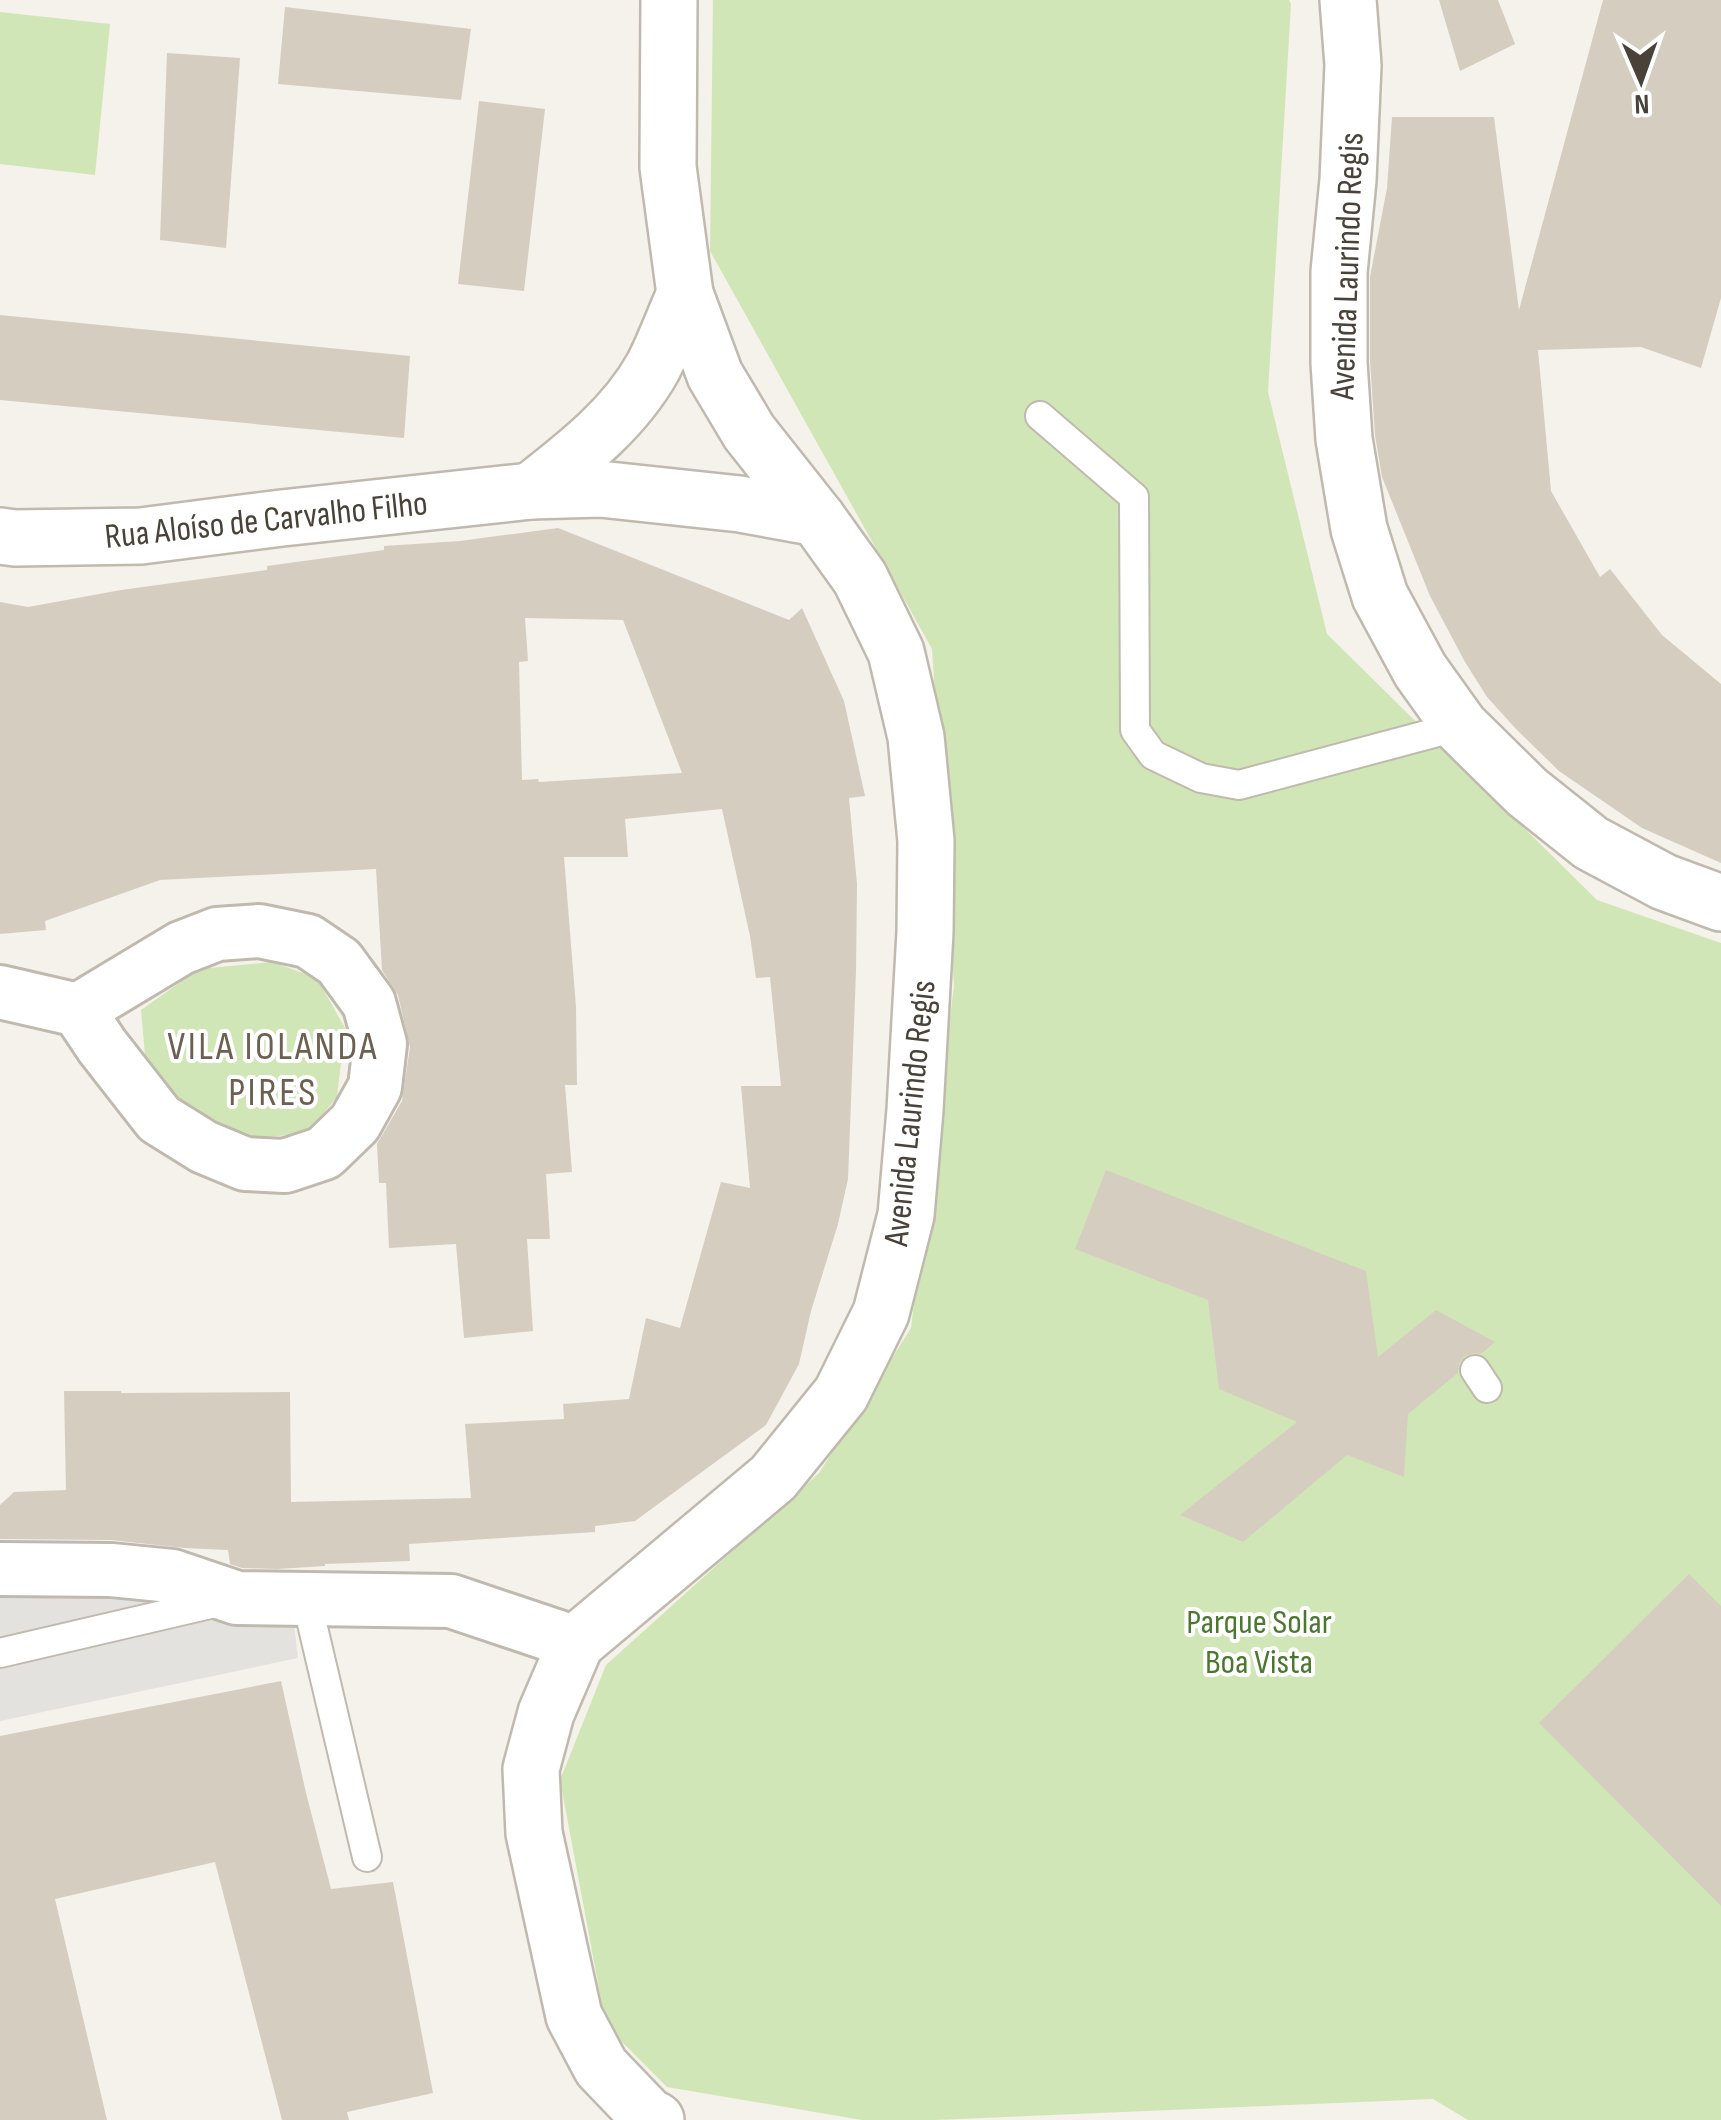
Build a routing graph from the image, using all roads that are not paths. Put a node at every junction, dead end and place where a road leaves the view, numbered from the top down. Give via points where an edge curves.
1 (668, 0) edge
2 (1348, 0) edge
3 (685, 294) junction
4 (1040, 416) dead end
5 (531, 492) junction
6 (817, 518) junction
7 (0, 536) edge
8 (1460, 726) junction
9 (1721, 902) edge
10 (0, 992) edge
11 (78, 1010) junction
12 (0, 1568) edge
13 (237, 1598) junction
14 (306, 1598) junction
15 (576, 1642) junction
16 (0, 1653) edge
17 (367, 1857) dead end
18 (656, 2120) edge

1 - 3 street, Avenida Laurindo Regis via 668,167
2 - 8 street, Avenida Laurindo Regis via 1353,65 1339,290 1344,439 1359,529 1380,596
3 - 5 street via 628,404
3 - 6 street, Avenida Laurindo Regis via 715,375 749,432
4 - 8 lane via 1134,497 1136,730 1152,755 1201,778 1240,785
5 - 6 street, Rua Aloíso de Carvalho Filho via 600,489
5 - 7 street, Rua Aloíso de Carvalho Filho via 141,536
6 - 15 street, Avenida Laurindo Regis via 860,578 896,652 916,737 926,932 906,1215 881,1313 841,1394 773,1478
8 - 9 street, Avenida Laurindo Regis via 1592,843 1664,882
10 - 11 street
11 - 11 street via 159,1118 204,1148 245,1164 285,1166 324,1154 355,1123 375,1087 380,1044 369,1003 339,962 308,941 259,931 216,934
12 - 13 street via 172,1576
13 - 14 street
13 - 16 lane
14 - 15 street via 452,1601
14 - 17 lane
15 - 18 street, Avenida Laurindo Regis via 532,1768 534,1833 574,2016 601,2067

